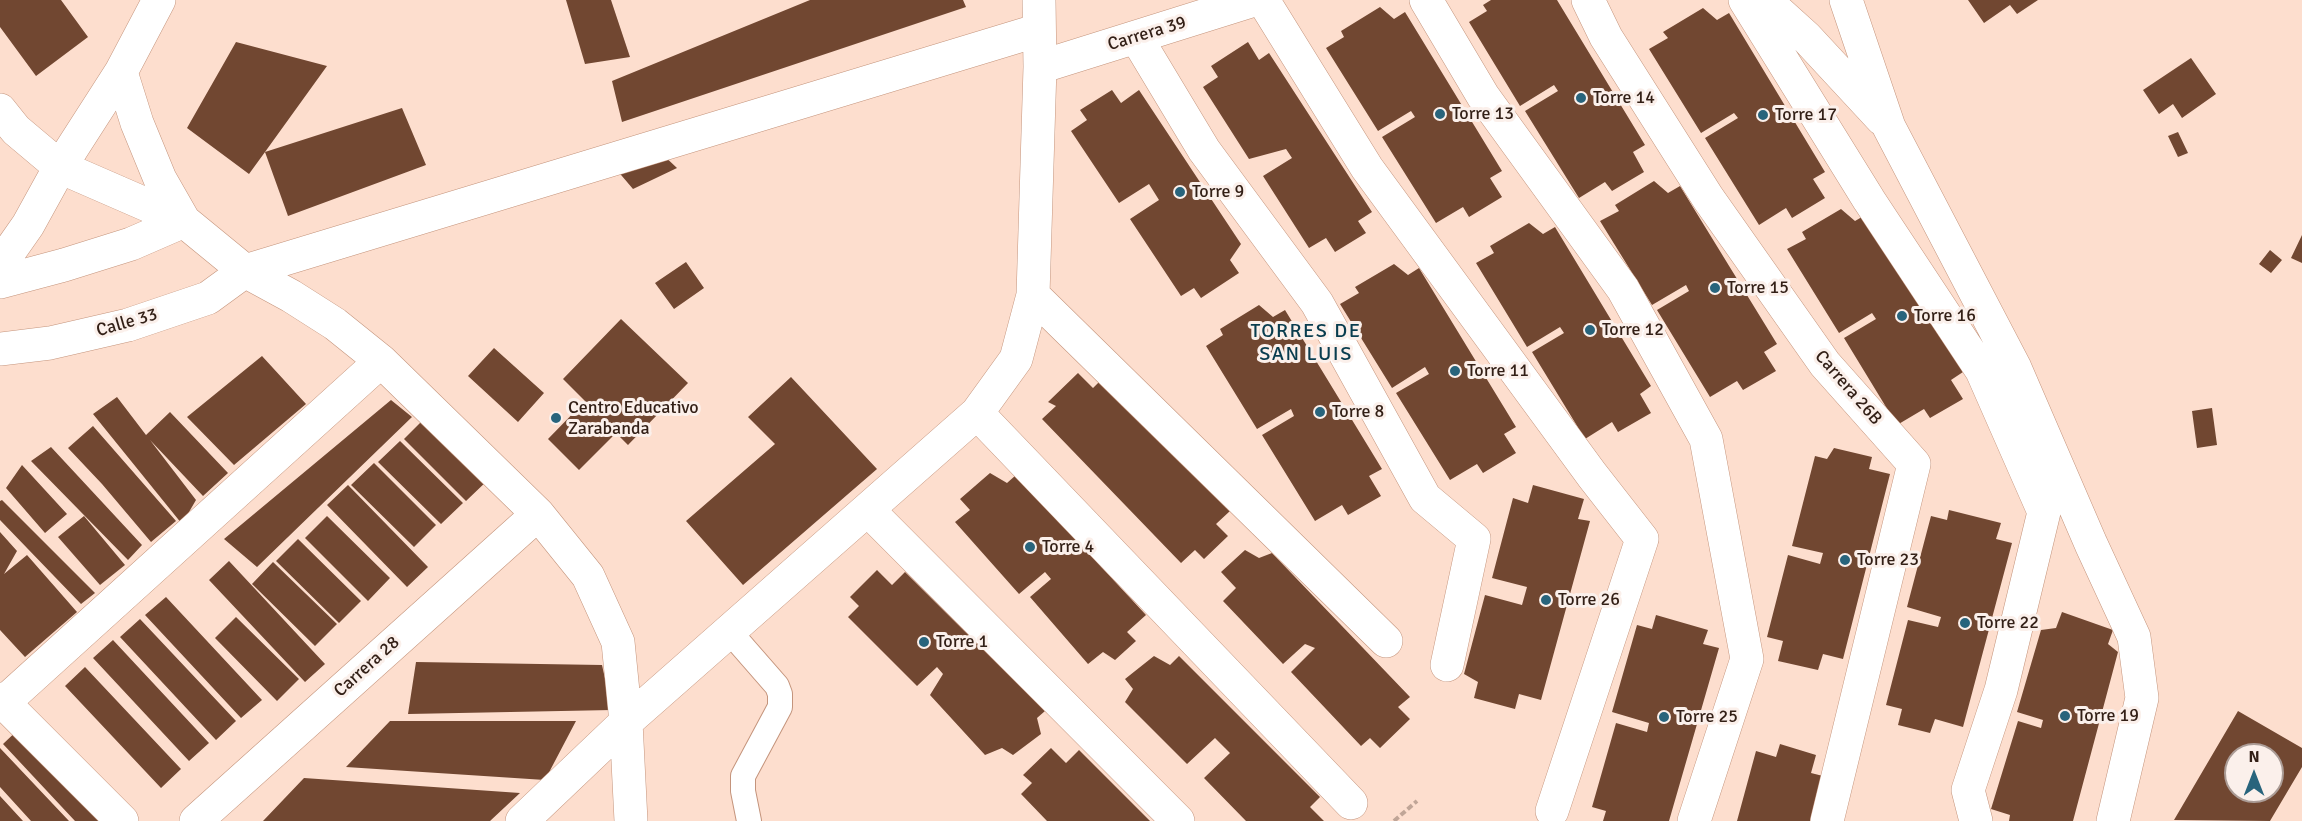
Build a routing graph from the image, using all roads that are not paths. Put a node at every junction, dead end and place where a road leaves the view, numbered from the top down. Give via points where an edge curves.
1 (159, 0) edge
2 (1254, 0) edge
3 (1263, 0) edge
4 (1426, 0) edge
5 (1588, 0) edge
6 (1745, 0) edge
7 (1765, 0) edge
8 (1846, 0) edge
9 (1039, 15) edge
10 (1136, 37) junction
11 (1040, 67) junction
12 (121, 72) junction
13 (0, 110) edge
14 (1889, 126) junction
15 (60, 167) junction
16 (184, 220) junction
17 (0, 265) edge
18 (245, 271) junction
19 (0, 282) edge
20 (1033, 295) junction
21 (0, 349) edge
22 (381, 360) junction
23 (977, 413) junction
24 (868, 510) junction
25 (538, 514) junction
26 (729, 631) junction
27 (1386, 641) dead end
28 (1447, 665) dead end
29 (1, 702) edge
30 (626, 722) junction
31 (1351, 803) dead end
32 (1552, 811) dead end
33 (122, 821) edge
34 (196, 821) edge
35 (522, 821) edge
36 (631, 821) edge
37 (749, 821) edge
38 (1178, 821) edge
39 (1694, 821) edge
40 (1827, 821) edge
41 (1976, 821) edge
42 (2113, 821) edge

1 - 12 street
2 - 10 street, Carrera 39
3 - 32 street via 1367,168 1642,540
4 - 39 street via 1483,96 1623,289 1706,438 1747,658
5 - 40 street, Carrera 26B via 1606,37 1735,237 1825,364 1914,464
6 - 41 street via 1869,200 1982,371 2044,512 2001,690 1968,790
7 - 14 street via 1806,37
8 - 14 street
9 - 11 street
9 - 18 street, Calle 33
10 - 11 street, Carrera 39
10 - 28 street via 1204,150 1317,303 1425,498 1474,539
11 - 20 street
12 - 15 street
12 - 16 street via 160,179
13 - 15 street via 16,130
14 - 42 street via 2015,368 2134,637 2142,698
15 - 16 street
15 - 17 street
16 - 18 street
16 - 19 street via 131,243
18 - 21 street, Calle 33 via 208,298 128,325 50,343
18 - 22 street via 335,324
20 - 23 street via 1016,359
20 - 27 street
22 - 25 street
22 - 29 street
23 - 24 street
23 - 31 street
24 - 26 street
24 - 38 street
25 - 30 street via 588,576 618,642
25 - 34 street, Carrera 28
26 - 30 street
26 - 37 lane via 780,694 780,707 743,776
29 - 33 street
30 - 35 street
30 - 36 street

